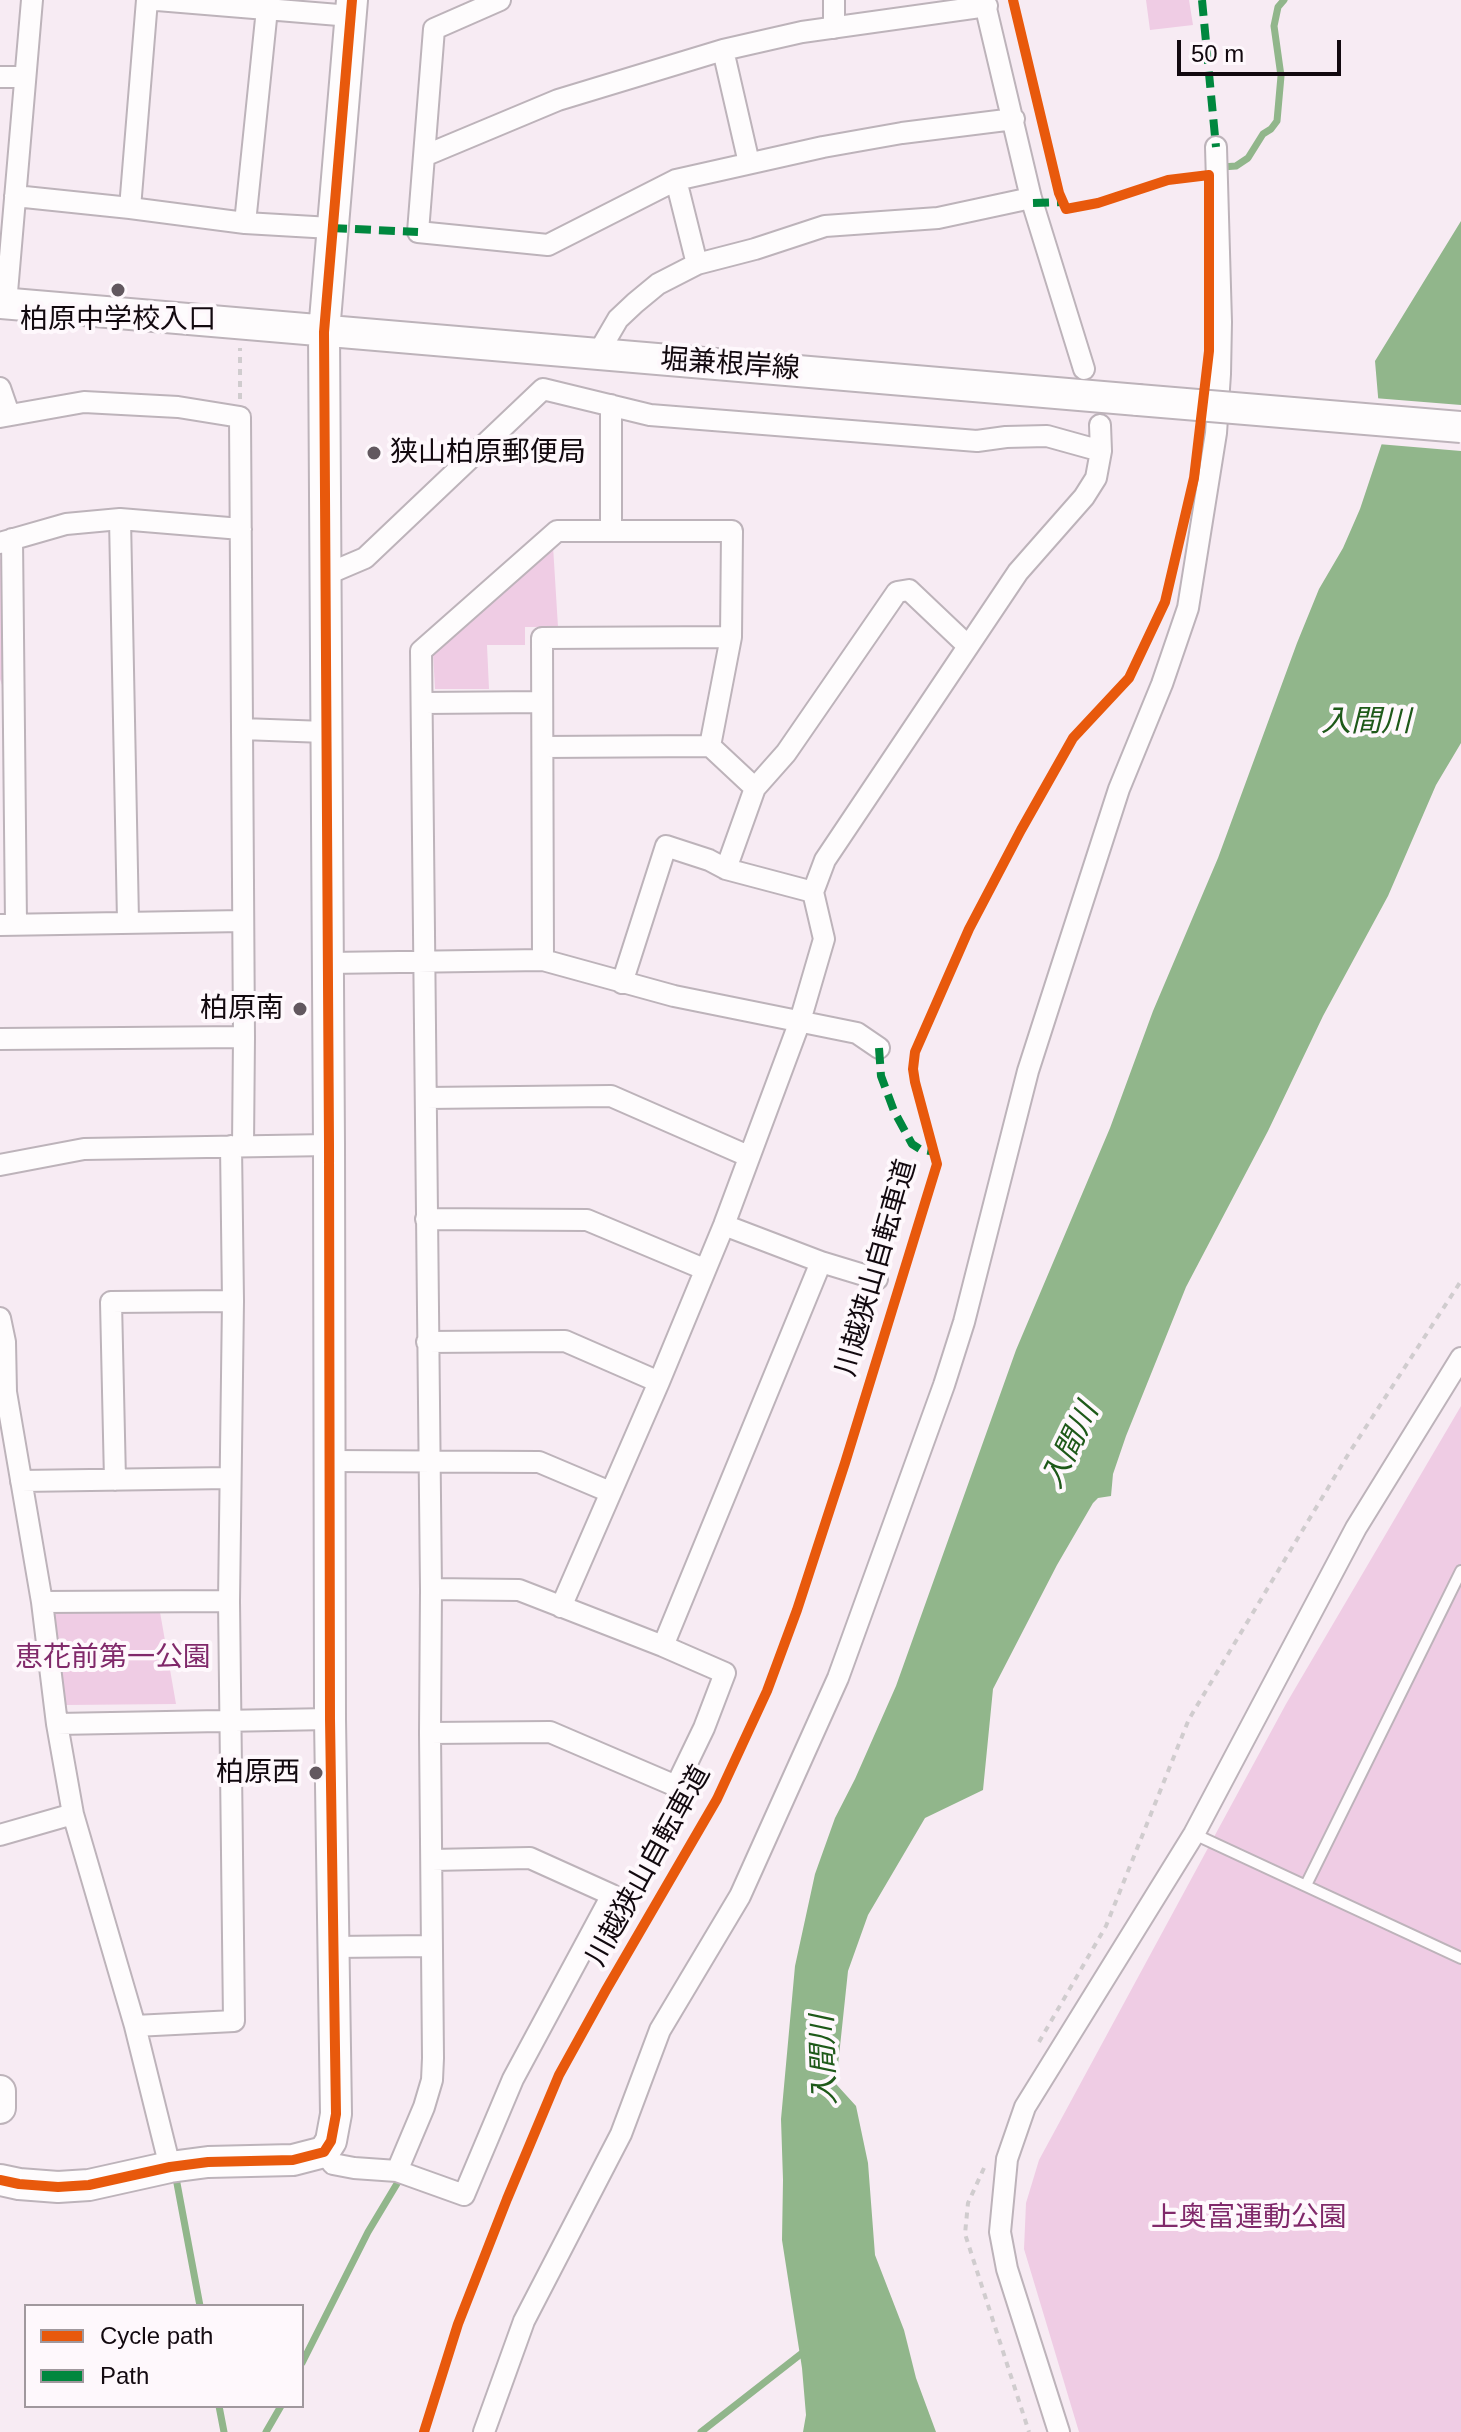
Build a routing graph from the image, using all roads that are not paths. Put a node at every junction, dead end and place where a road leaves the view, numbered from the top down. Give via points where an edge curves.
1 (32, 0) edge
2 (147, 0) edge
3 (157, 0) edge
4 (500, 0) edge
5 (834, 0) edge
6 (986, 3) edge
7 (351, 8) edge
8 (267, 9) junction
9 (834, 28) junction
10 (723, 50) junction
11 (0, 77) edge
12 (24, 77) junction
13 (1014, 119) junction
14 (1216, 147) dead end
15 (424, 156) junction
16 (749, 163) junction
17 (676, 180) junction
18 (15, 196) junction
19 (1031, 198) junction
20 (130, 208) junction
21 (245, 223) junction
22 (331, 228) junction
23 (697, 264) junction
24 (3, 303) edge
25 (324, 332) junction
26 (597, 355) junction
27 (1084, 369) dead end
28 (0, 388) edge
29 (611, 405) junction
30 (4, 416) edge
31 (1100, 425) dead end
32 (1461, 427) edge
33 (1101, 451) junction
34 (120, 519) junction
35 (241, 529) junction
36 (611, 531) junction
37 (6, 541) edge
38 (325, 575) junction
39 (731, 637) junction
40 (968, 646) junction
41 (542, 702) junction
42 (424, 703) junction
43 (242, 729) junction
44 (325, 732) junction
45 (710, 746) junction
46 (543, 747) junction
47 (8, 777) edge
48 (755, 788) junction
49 (726, 869) junction
50 (813, 892) junction
51 (128, 921) junction
52 (243, 921) junction
53 (8, 924) edge
54 (543, 960) junction
55 (424, 962) junction
56 (328, 963) junction
57 (622, 983) junction
58 (800, 1021) junction
59 (244, 1037) junction
60 (0, 1039) edge
61 (879, 1048) dead end
62 (426, 1098) junction
63 (329, 1145) junction
64 (237, 1146) junction
65 (748, 1156) junction
66 (0, 1165) edge
67 (426, 1219) junction
68 (724, 1225) junction
69 (821, 1262) junction
70 (704, 1269) junction
71 (877, 1279) dead end
72 (233, 1301) junction
73 (0, 1318) edge
74 (427, 1342) junction
75 (1461, 1358) edge
76 (659, 1382) junction
77 (3, 1395) edge
78 (329, 1461) junction
79 (429, 1462) junction
80 (229, 1478) junction
81 (115, 1480) junction
82 (21, 1481) junction
83 (610, 1492) junction
84 (1461, 1571) edge
85 (431, 1589) junction
86 (229, 1601) junction
87 (42, 1602) junction
88 (561, 1607) junction
89 (663, 1646) junction
90 (330, 1719) junction
91 (231, 1721) junction
92 (57, 1724) junction
93 (430, 1733) junction
94 (73, 1814) junction
95 (1194, 1834) junction
96 (0, 1835) edge
97 (432, 1860) junction
98 (1306, 1885) junction
99 (432, 1946) junction
100 (333, 1947) junction
101 (1461, 1958) edge
102 (135, 2026) junction
103 (0, 2091) edge
104 (0, 2108) edge
105 (324, 2152) junction
106 (170, 2167) junction
107 (397, 2171) junction
108 (0, 2180) edge
109 (484, 2432) edge
110 (1059, 2432) edge

1 - 12 street
2 - 20 street
3 - 8 street
4 - 15 street via 434,29
5 - 9 street
6 - 9 street
6 - 13 street
7 - 8 street
7 - 22 street
8 - 21 street
9 - 10 street
10 - 15 street via 558,100
10 - 16 street
11 - 12 street
12 - 18 street
13 - 16 street via 902,133
13 - 19 street
14 - 109 street via 1218,403 1188,608 1119,789 1046,1015 944,1385 838,1678 740,1896 660,2030 621,2134 524,2321
15 - 17 street via 418,232 548,245
16 - 17 street
17 - 23 street
18 - 20 street
18 - 24 street
19 - 23 street via 938,218 825,226
19 - 27 street
20 - 21 street
21 - 22 street
22 - 25 street
23 - 26 street via 635,303 618,319
24 - 25 street, 堀兼根岸線
25 - 26 street, 堀兼根岸線
25 - 38 street
26 - 32 street, 堀兼根岸線, bridge
28 - 30 street
29 - 33 street via 650,415 977,441 1047,436
29 - 36 street
29 - 38 street via 543,389 365,558
30 - 35 street via 84,402 178,407 240,417
31 - 33 street
33 - 40 street via 1096,478 1084,497 1018,572
34 - 35 street
34 - 37 street via 66,524
34 - 51 street
35 - 43 street
36 - 39 street via 732,531
36 - 42 street via 557,531 421,651
37 - 47 street
38 - 44 street
39 - 41 street via 542,638
39 - 45 street
40 - 48 street via 909,590 897,592 786,753
40 - 50 street via 825,860
41 - 42 street
41 - 46 street
42 - 55 street
43 - 44 street
43 - 52 street
44 - 56 street
45 - 46 street
45 - 48 street
46 - 54 street
47 - 53 street
48 - 49 street
49 - 50 street
49 - 57 street via 666,846
50 - 58 street via 824,939
51 - 52 street
51 - 53 street
52 - 59 street
54 - 55 street
54 - 57 street
55 - 56 street
55 - 62 street
56 - 63 street
57 - 58 street
58 - 61 street via 857,1033
58 - 65 street
59 - 60 street
59 - 64 street
62 - 65 street via 611,1096
62 - 67 street
63 - 64 street
63 - 78 street
64 - 66 street via 84,1149
64 - 72 street
65 - 68 street
67 - 70 street via 587,1220
67 - 74 street
68 - 69 street
68 - 70 street
69 - 71 street
69 - 89 street
70 - 76 street
72 - 80 street
72 - 81 street via 111,1302
73 - 77 street via 5,1342
74 - 76 street via 565,1341
74 - 79 street
75 - 95 street via 1356,1528
76 - 83 street
77 - 82 street
78 - 79 street
78 - 90 street
79 - 83 street via 539,1462
79 - 85 street
80 - 81 street
80 - 86 street
81 - 82 street
82 - 87 street
83 - 88 street
84 - 98 lane
85 - 88 street via 519,1590
85 - 93 street
86 - 87 street
86 - 91 street
87 - 92 street
88 - 89 street
89 - 93 street via 725,1673 676,1786 550,1732
90 - 91 street
90 - 100 street
91 - 92 street
91 - 102 street via 234,2021
92 - 94 street
93 - 97 street
94 - 96 street
94 - 102 street
95 - 98 lane
95 - 110 street via 1025,2107 1007,2159 1000,2232 1007,2269
97 - 99 street
97 - 107 street via 530,1858 612,1895 513,2079 464,2195
98 - 101 lane
99 - 100 street
99 - 107 street via 432,2080
100 - 105 street via 336,2114
102 - 106 street
103 - 104 street
105 - 106 street via 293,2160
105 - 107 street via 333,2164
106 - 108 street via 89,2185

